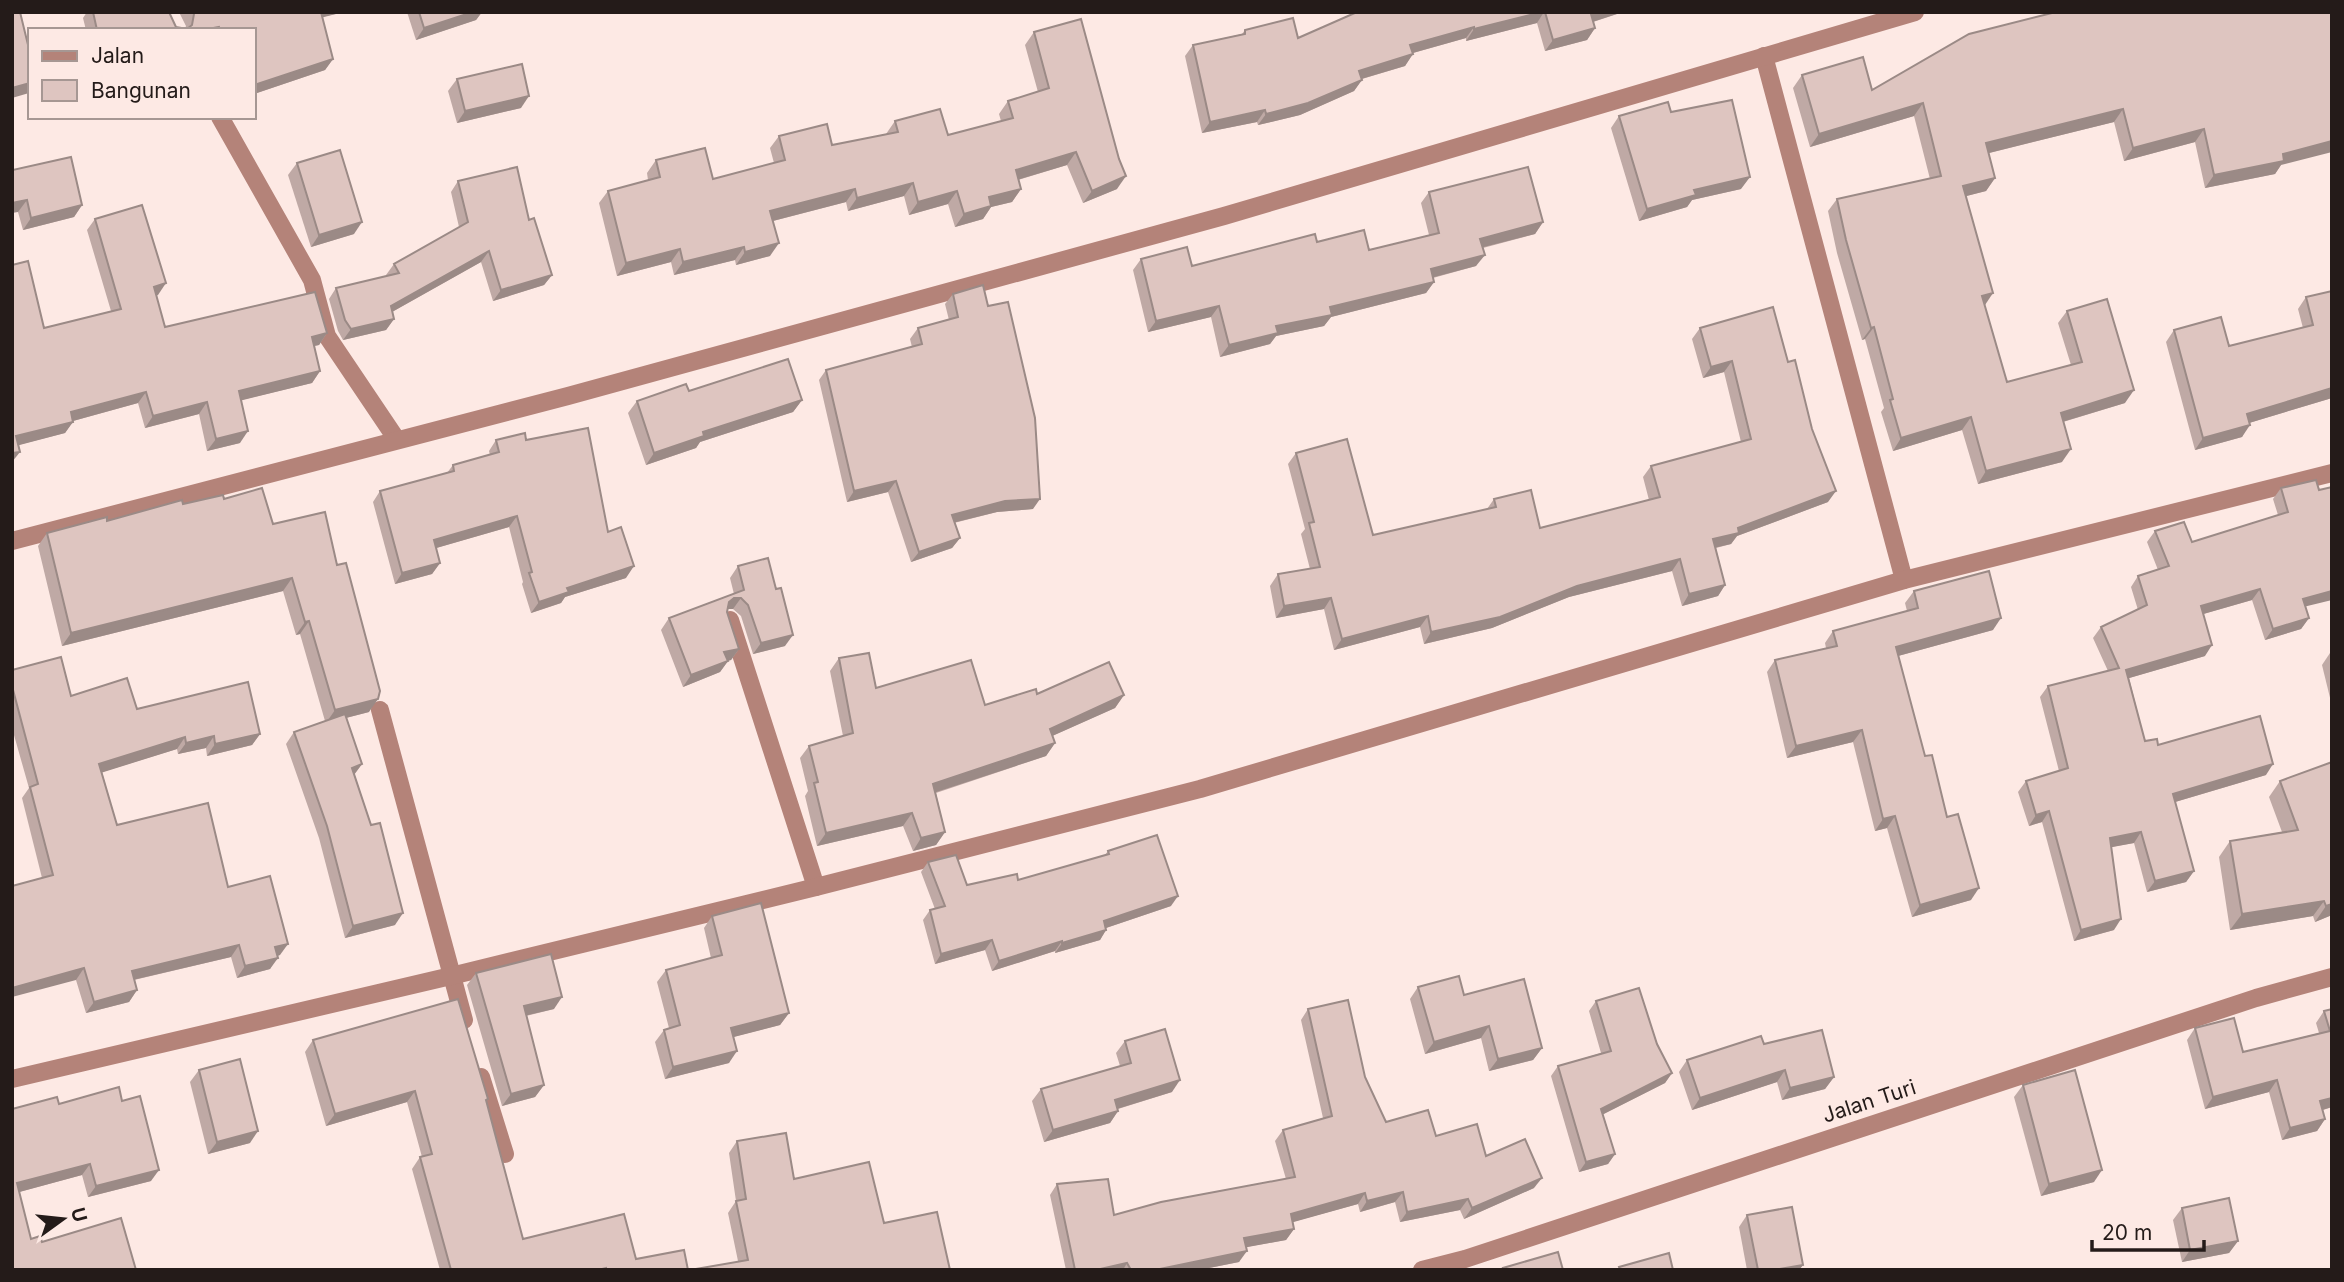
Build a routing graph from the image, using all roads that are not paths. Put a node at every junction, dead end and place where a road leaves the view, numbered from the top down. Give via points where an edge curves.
1 (1915, 12) edge
2 (1764, 57) junction
3 (221, 119) edge
4 (397, 440) junction
5 (2332, 473) edge
6 (12, 541) edge
7 (1904, 580) junction
8 (730, 620) edge
9 (380, 710) edge
10 (816, 887) junction
11 (451, 976) junction
12 (2332, 977) edge
13 (470, 1040) edge
14 (478, 1065) edge
15 (12, 1079) edge
16 (505, 1154) dead end
17 (1466, 1264) edge
18 (1422, 1270) edge

1 - 2 street
2 - 4 street via 1224,216
2 - 7 street
3 - 4 street via 312,280 327,336
4 - 6 street
5 - 7 street
7 - 10 street via 1200,789
8 - 10 street
9 - 11 street
10 - 11 street
11 - 13 street
11 - 15 street
12 - 17 street, Jalan Turi via 2256,998
14 - 16 street
17 - 18 street, Jalan Turi

